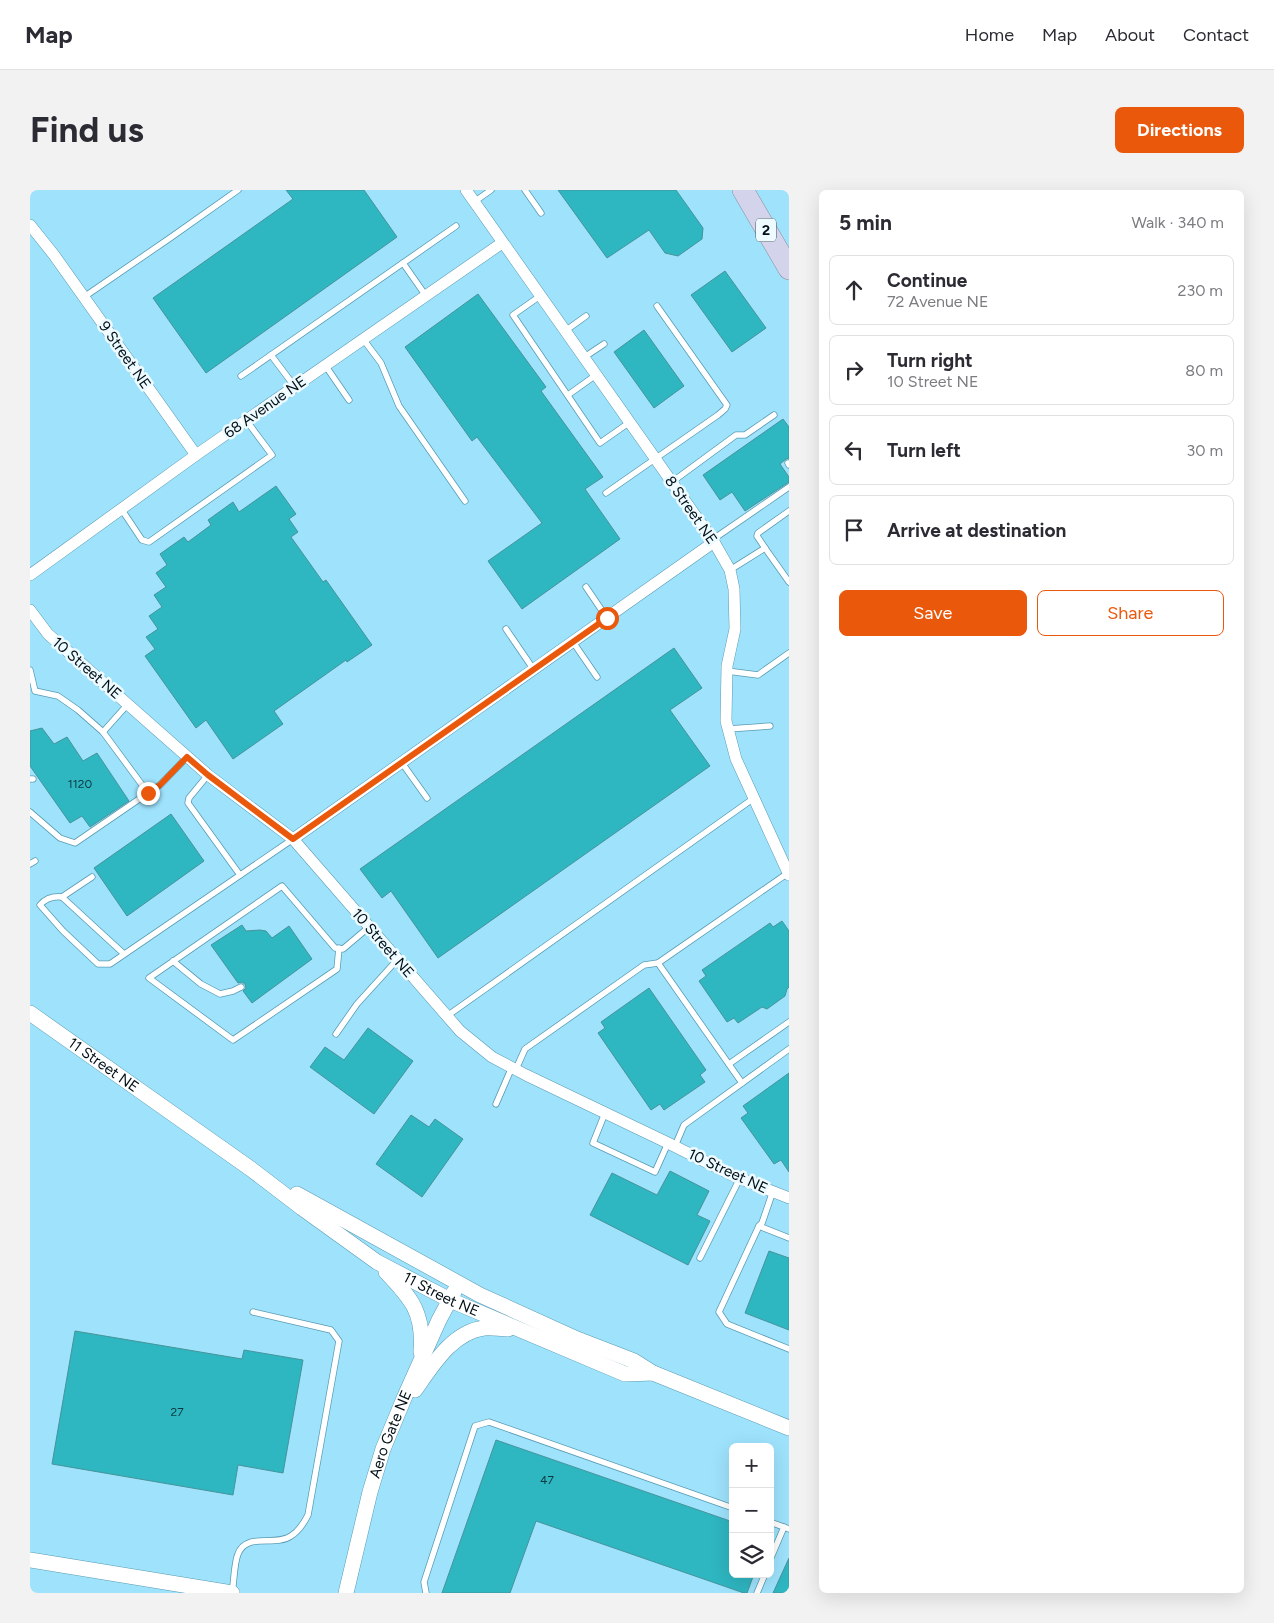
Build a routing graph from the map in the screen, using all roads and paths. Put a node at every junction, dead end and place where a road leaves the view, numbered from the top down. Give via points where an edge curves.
1 (238, 190) edge
2 (466, 190) edge
3 (491, 190) edge
4 (525, 190) edge
5 (743, 190) edge
6 (474, 202) junction
7 (541, 213) dead end
8 (30, 215) edge
9 (30, 225) edge
10 (456, 226) dead end
11 (502, 243) junction
12 (54, 256) junction
13 (403, 263) junction
14 (789, 269) edge
15 (426, 296) junction
16 (540, 296) junction
17 (83, 297) junction
18 (657, 306) dead end
19 (586, 316) dead end
20 (565, 331) junction
21 (363, 339) junction
22 (604, 344) dead end
23 (272, 355) junction
24 (583, 358) junction
25 (325, 366) junction
26 (241, 376) dead end
27 (596, 376) junction
28 (294, 387) junction
29 (568, 395) junction
30 (349, 400) dead end
31 (774, 415) dead end
32 (246, 420) junction
33 (630, 422) junction
34 (196, 455) junction
35 (656, 459) junction
36 (672, 482) junction
37 (789, 487) edge
38 (606, 493) dead end
39 (465, 501) dead end
40 (122, 510) junction
41 (789, 511) edge
42 (713, 541) junction
43 (765, 548) junction
44 (730, 570) junction
45 (30, 575) edge
46 (789, 582) edge
47 (586, 587) dead end
48 (30, 610) edge
49 (607, 618) junction
50 (506, 629) dead end
51 (573, 642) junction
52 (789, 653) edge
53 (30, 670) edge
54 (534, 670) junction
55 (726, 671) junction
56 (597, 678) dead end
57 (32, 692) edge
58 (128, 704) junction
59 (770, 726) dead end
60 (728, 729) junction
61 (103, 732) junction
62 (187, 757) junction
63 (402, 762) junction
64 (208, 775) junction
65 (148, 793) junction
66 (427, 798) dead end
67 (754, 798) junction
68 (30, 812) edge
69 (293, 839) junction
70 (788, 874) edge
71 (240, 875) junction
72 (92, 877) dead end
73 (62, 897) junction
74 (369, 927) junction
75 (339, 948) junction
76 (124, 954) junction
77 (397, 960) junction
78 (174, 961) junction
79 (658, 963) junction
80 (241, 987) dead end
81 (30, 1013) edge
82 (446, 1016) junction
83 (789, 1022) edge
84 (336, 1034) dead end
85 (789, 1048) edge
86 (729, 1064) junction
87 (514, 1068) junction
88 (742, 1083) junction
89 (496, 1104) dead end
90 (605, 1113) junction
91 (672, 1144) junction
92 (251, 1169) junction
93 (740, 1178) junction
94 (773, 1191) junction
95 (789, 1198) edge
96 (759, 1226) junction
97 (789, 1238) edge
98 (700, 1258) dead end
99 (378, 1262) junction
100 (459, 1284) junction
101 (450, 1300) junction
102 (254, 1312) dead end
103 (518, 1330) junction
104 (789, 1349) edge
105 (420, 1364) junction
106 (653, 1372) junction
107 (396, 1418) junction
108 (789, 1428) edge
109 (729, 1507) edge
110 (774, 1524) edge
111 (786, 1528) edge
112 (774, 1552) edge
113 (30, 1560) edge
114 (763, 1578) edge
115 (232, 1593) edge
116 (346, 1593) edge
117 (426, 1593) edge
118 (757, 1593) edge

1 - 17 lane
2 - 6 street, 8 Street NE
3 - 6 lane
4 - 7 lane
5 - 14 highway, 2
6 - 11 street, 8 Street NE
8 - 12 street, 9 Street NE
9 - 12 street, 9 Street NE
10 - 13 lane
11 - 15 street, 68 Avenue NE
11 - 16 street, 8 Street NE
12 - 17 street, 9 Street NE
13 - 15 lane
13 - 23 lane
15 - 21 street, 68 Avenue NE
16 - 20 street, 8 Street NE
16 - 29 lane via 513,315
17 - 34 street, 9 Street NE
18 - 35 lane via 726,405 718,415
19 - 20 lane
20 - 24 street, 8 Street NE
21 - 25 street, 68 Avenue NE
21 - 39 lane via 381,364 399,406
22 - 24 lane
23 - 26 lane
23 - 28 lane
24 - 27 street, 8 Street NE
25 - 28 street, 68 Avenue NE
25 - 30 lane
27 - 29 lane
27 - 33 street, 8 Street NE
28 - 32 street, 68 Avenue NE
29 - 33 lane via 600,443
31 - 36 lane via 745,435 736,435
32 - 34 street, 68 Avenue NE
32 - 40 lane via 272,455 149,542 142,540
33 - 35 street, 8 Street NE
34 - 40 street, 68 Avenue NE
35 - 36 street, 8 Street NE
35 - 38 lane
36 - 42 street, 8 Street NE
37 - 42 lane
40 - 45 street, 68 Avenue NE
41 - 43 lane via 758,533
42 - 44 street, 8 Street NE
42 - 49 street
43 - 44 lane
43 - 46 lane
44 - 55 street, 8 Street NE via 735,629
47 - 49 lane
48 - 58 street, 10 Street NE via 48,634
49 - 51 street
50 - 54 lane
51 - 54 street
51 - 56 lane
52 - 55 lane via 758,675
53 - 57 lane
54 - 63 street
55 - 60 street, 8 Street NE
57 - 61 lane via 58,696
58 - 61 lane
58 - 62 street, 10 Street NE
59 - 60 lane
60 - 67 street, 8 Street NE via 736,759
61 - 65 lane
62 - 64 street, 10 Street NE
62 - 65 lane
63 - 66 lane
63 - 69 street
64 - 69 street, 10 Street NE
64 - 71 lane via 188,803
65 - 68 lane via 75,843 60,838
67 - 70 street, 8 Street NE
67 - 82 lane
69 - 71 lane
69 - 74 street, 10 Street NE
70 - 79 lane
71 - 76 lane
72 - 73 lane
73 - 76 lane
73 - 76 lane via 44,900 40,905 62,931 98,964 110,964
74 - 75 lane via 343,949
74 - 77 street, 10 Street NE
75 - 78 lane via 282,886
75 - 78 lane via 337,969 233,1040 149,978
77 - 82 street, 10 Street NE
77 - 84 lane via 357,1004
78 - 80 lane via 201,984 220,994
79 - 86 lane
79 - 87 lane via 644,965 525,1049
81 - 92 street, 11 Street NE
82 - 87 street, 10 Street NE via 492,1057
83 - 86 lane
85 - 88 lane
86 - 88 lane
87 - 89 lane
87 - 90 street, 10 Street NE
88 - 91 lane via 684,1125
90 - 91 street, 10 Street NE
90 - 91 lane via 593,1143 655,1172
91 - 93 street, 10 Street NE
92 - 99 street, 11 Street NE
92 - 100 street, 11 Street NE
93 - 94 street, 10 Street NE
93 - 98 lane
94 - 95 street, 10 Street NE
94 - 96 lane
96 - 97 lane
96 - 104 lane via 719,1312 727,1324
99 - 101 street, 11 Street NE
99 - 105 street via 417,1313 422,1334
100 - 101 street, Aero Gate NE
100 - 106 street, 11 Street NE
101 - 103 street, 11 Street NE
101 - 105 street, Aero Gate NE
102 - 115 lane via 331,1330 339,1341 308,1515 302,1527 291,1537 252,1541 242,1547
103 - 106 street, 11 Street NE via 625,1374
103 - 107 street via 484,1328 465,1334 443,1353
105 - 107 street, Aero Gate NE
106 - 108 street, 11 Street NE
107 - 116 street, Aero Gate NE via 370,1492
109 - 117 lane via 489,1422 475,1426 424,1582
110 - 111 lane
111 - 112 lane
113 - 115 street
114 - 118 lane

